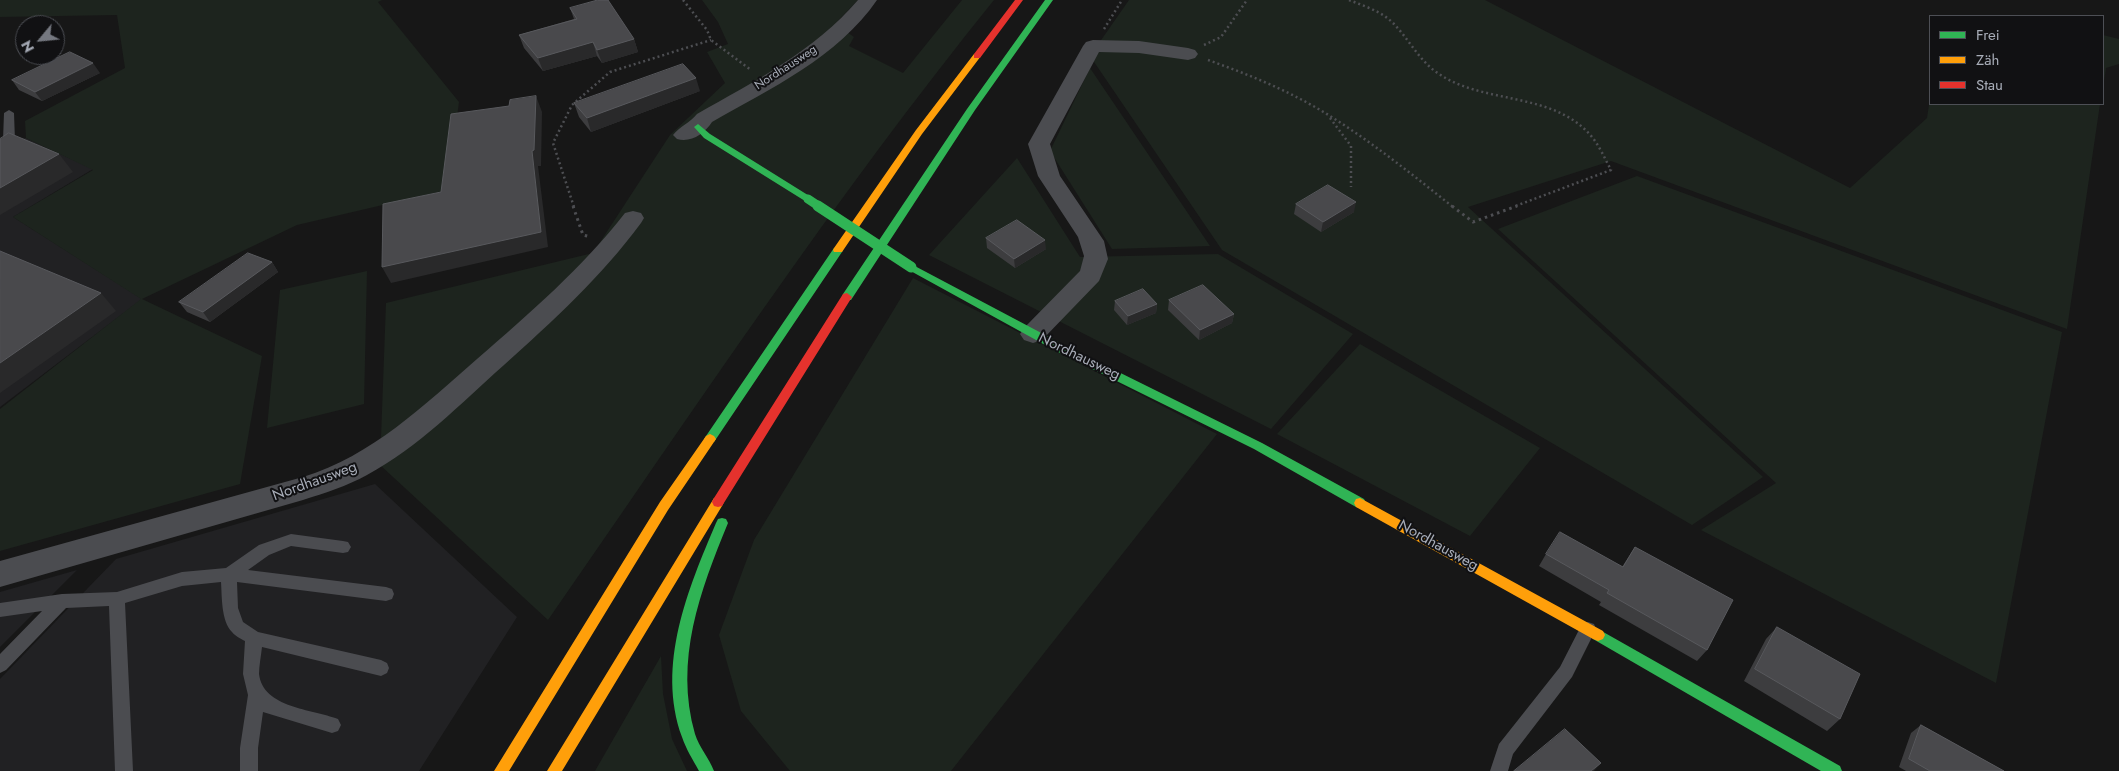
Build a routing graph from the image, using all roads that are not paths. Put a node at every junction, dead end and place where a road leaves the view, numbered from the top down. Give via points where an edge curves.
1 (868, 0) edge
2 (1019, 0) edge
3 (1049, 0) edge
4 (1188, 54) road end
5 (9, 112) dead end
6 (691, 131) joint
7 (0, 146) edge
8 (633, 218) dead end
9 (1033, 334) junction
10 (765, 425) junction
11 (343, 547) dead end
12 (0, 574) edge
13 (229, 574) junction
14 (386, 594) dead end
15 (116, 599) junction
16 (62, 601) junction
17 (0, 610) edge
18 (1588, 629) junction
19 (254, 638) junction
20 (0, 665) edge
21 (381, 668) dead end
22 (257, 694) junction
23 (332, 725) dead end
24 (124, 771) edge
25 (248, 771) edge
26 (501, 771) edge
27 (554, 771) edge
28 (707, 771) edge
29 (1499, 771) edge
30 (1836, 771) edge

1 - 6 street, Nordhausweg via 834,36 798,62 704,118
2 - 26 main road via 914,140 664,506
3 - 10 main road via 907,203
4 - 9 street, Nordhausweg via 1139,47 1093,46 1039,144 1045,170 1088,234 1096,252 1096,264 1091,275
5 - 7 lane via 9,141
6 - 9 main road, Nordhausweg, bridge via 707,136 911,267
8 - 12 street, Nordhausweg via 588,274 546,313 408,435 372,460 336,477 284,494
9 - 18 main road, Nordhausweg via 1258,446
10 - 27 main road
10 - 28 main road via 695,585 680,638 679,686 689,735
11 - 13 lane via 291,540 264,550
13 - 14 lane
13 - 15 lane via 182,579
13 - 19 lane via 230,608 237,627
15 - 16 lane
15 - 24 lane
16 - 17 lane
16 - 20 lane
18 - 29 lane via 1566,672 1506,750
18 - 30 main road, Nordhausweg
19 - 21 lane
19 - 22 lane via 251,674
22 - 23 lane via 269,706
22 - 25 lane

